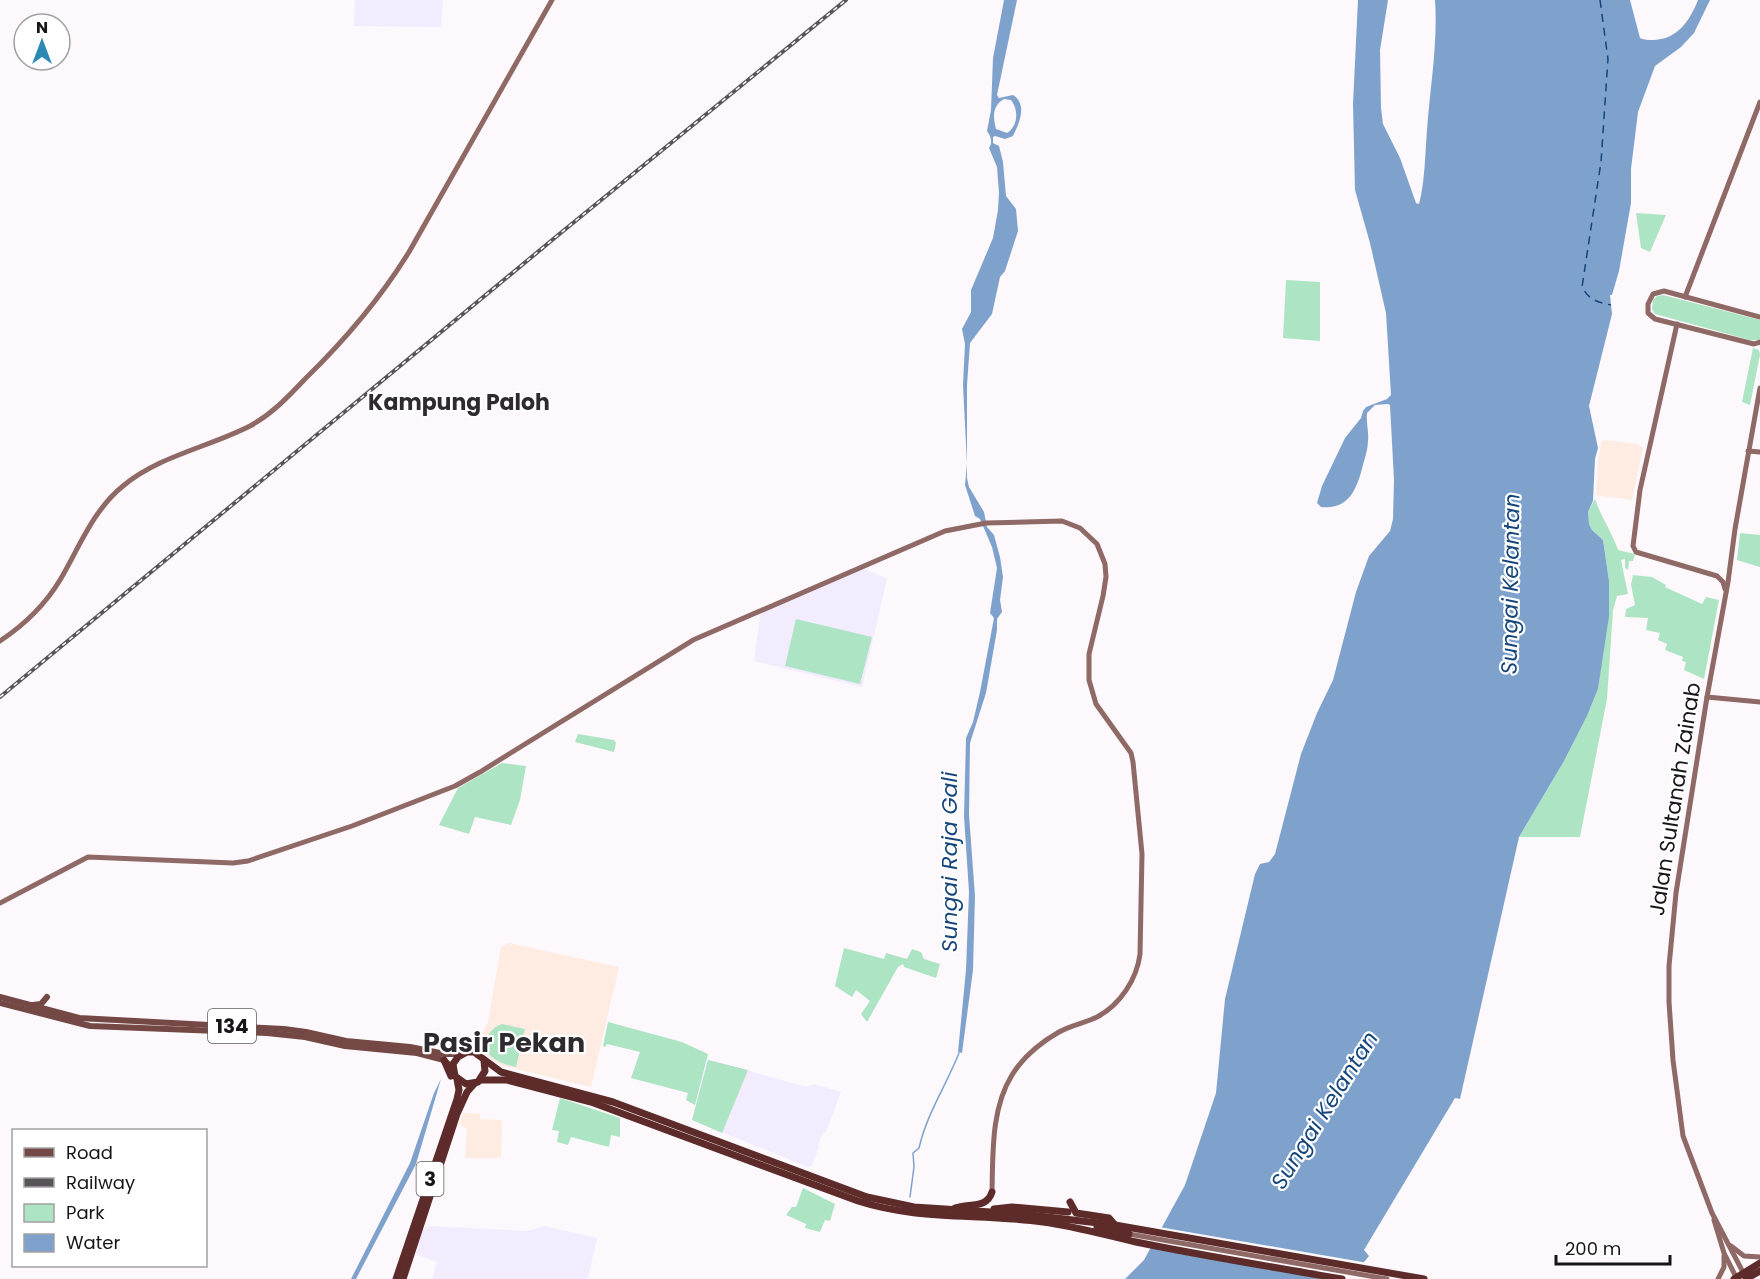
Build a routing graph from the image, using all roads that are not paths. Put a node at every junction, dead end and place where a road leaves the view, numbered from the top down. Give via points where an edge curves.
1 (552, 0) edge
2 (1760, 102) edge
3 (1685, 297) junction
4 (1760, 317) edge
5 (1677, 324) junction
6 (1757, 343) edge
7 (1760, 347) edge
8 (1760, 388) edge
9 (1748, 451) junction
10 (1760, 452) edge
11 (1730, 561) junction
12 (1717, 576) junction
13 (1725, 591) junction
14 (0, 641) edge
15 (1707, 697) junction
16 (1760, 702) edge
17 (0, 903) edge
18 (0, 997) edge
19 (0, 1003) edge
20 (26, 1005) junction
21 (57, 1012) junction
22 (474, 1046) dead end
23 (418, 1049) junction
24 (461, 1054) junction
25 (444, 1060) junction
26 (484, 1061) junction
27 (453, 1068) junction
28 (458, 1079) junction
29 (477, 1082) junction
30 (455, 1105) junction
31 (992, 1192) junction
32 (1070, 1202) dead end
33 (1012, 1207) junction
34 (950, 1210) junction
35 (977, 1211) junction
36 (898, 1212) junction
37 (1712, 1213) junction
38 (1068, 1219) junction
39 (1059, 1224) junction
40 (1115, 1225) junction
41 (1128, 1234) joint
42 (1139, 1236) junction
43 (1726, 1240) junction
44 (1724, 1253) junction
45 (1760, 1260) edge
46 (1741, 1271) junction
47 (1760, 1271) edge
48 (1416, 1278) edge
49 (1736, 1278) edge
50 (396, 1279) edge
51 (403, 1279) edge
52 (1342, 1279) edge
53 (1387, 1279) edge
54 (1424, 1279) edge
55 (1431, 1279) edge
56 (1718, 1279) edge
57 (1728, 1279) edge
58 (1747, 1279) edge

1 - 14 main road via 409,252 368,311 267,416 149,468 123,486 100,510 49,597 33,616
2 - 3 main road
3 - 4 main road
3 - 5 main road via 1660,291 1653,294 1648,304 1651,316
5 - 6 main road
5 - 12 main road via 1640,490 1633,548
6 - 7 main road
8 - 9 main road, Jalan Sultanah Zainab
9 - 10 main road
9 - 11 main road, Jalan Sultanah Zainab
11 - 12 main road via 1725,575
11 - 13 main road, Jalan Sultanah Zainab
12 - 13 main road
13 - 15 main road, Jalan Sultanah Zainab
15 - 16 main road
15 - 37 main road, Jalan Sultanah Zainab via 1673,914 1669,1002 1680,1123
17 - 31 main road via 88,857 248,861 420,801 480,772 693,640 945,531 984,523 1070,522 1090,536 1105,564 1105,587 1089,654 1089,680 1096,704 1131,753 1143,868 1141,939 1137,971 1124,993 1107,1010 1048,1039 1027,1056 1011,1077 999,1106
18 - 20 main road, 134
19 - 25 main road, 134 via 90,1026 267,1033
20 - 21 main road, 134
20 - 21 main road via 41,1004 47,997
21 - 23 main road, 134 via 88,1019 284,1029
22 - 23 main road
23 - 24 main road, 134
24 - 26 highway via 474,1052
24 - 27 highway
25 - 27 main road, 134
25 - 30 highway via 454,1085
26 - 29 highway via 485,1071
26 - 34 highway via 501,1072 612,1102 867,1197
27 - 28 highway
28 - 29 highway via 465,1084
28 - 30 highway, 3
29 - 36 highway via 507,1080 591,1102 858,1201
29 - 51 highway, 3 via 467,1092 458,1114
30 - 50 highway, 3
31 - 33 highway via 996,1200
31 - 34 highway via 984,1203
32 - 40 highway via 1076,1213 1109,1218
33 - 35 highway
33 - 38 highway
34 - 35 highway
35 - 38 highway
36 - 39 highway
36 - 39 highway via 926,1219
37 - 43 main road
37 - 44 main road
38 - 39 highway
38 - 40 highway
38 - 41 highway
38 - 42 highway
40 - 42 highway
41 - 42 main road
42 - 48 highway
42 - 52 highway
42 - 53 main road
43 - 45 main road via 1738,1253
43 - 46 main road
44 - 49 main road
44 - 56 main road via 1724,1267
45 - 46 main road
45 - 47 main road
45 - 49 highway, bridge
46 - 49 main road
46 - 58 main road
47 - 58 highway, bridge
48 - 54 highway
48 - 55 highway
49 - 57 main road

